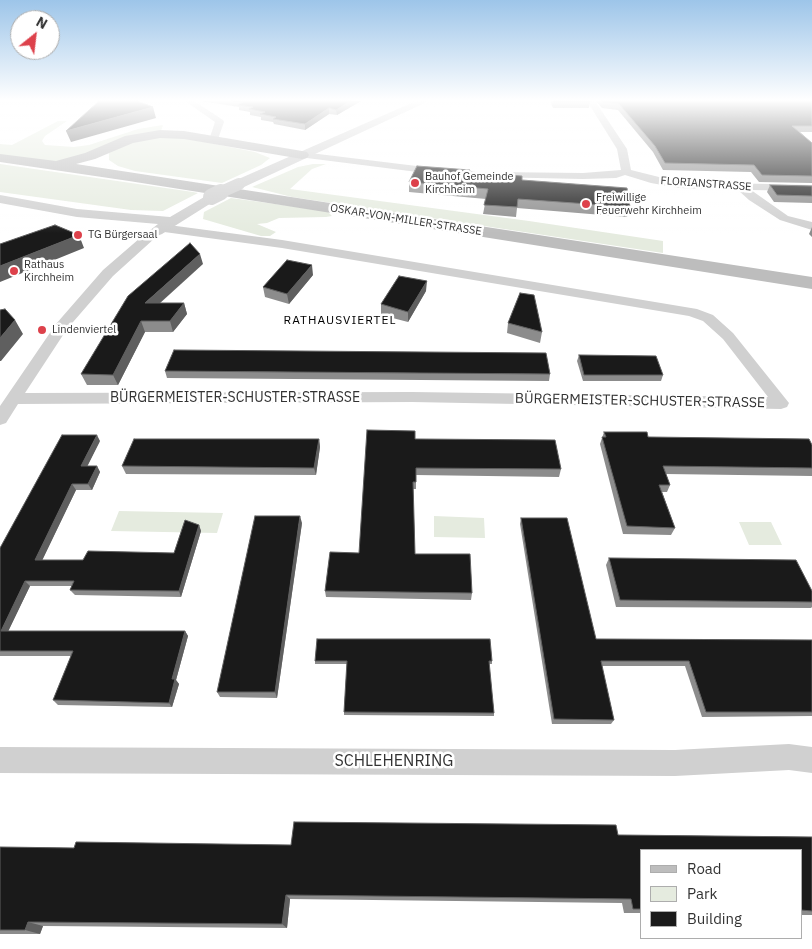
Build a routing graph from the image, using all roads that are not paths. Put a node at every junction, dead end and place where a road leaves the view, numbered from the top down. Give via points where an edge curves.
1 (114, 145) edge
2 (260, 145) edge
3 (324, 145) edge
4 (620, 145) edge
5 (110, 147) junction
6 (302, 155) junction
7 (0, 158) edge
8 (44, 164) junction
9 (625, 172) junction
10 (452, 173) edge
11 (478, 174) edge
12 (129, 176) junction
13 (742, 187) junction
14 (812, 188) edge
15 (0, 200) edge
16 (77, 213) junction
17 (812, 226) edge
18 (160, 228) junction
19 (812, 283) edge
20 (13, 398) junction
21 (0, 419) edge
22 (0, 760) edge
23 (804, 761) edge

1 - 5 main road
2 - 6 main road
3 - 6 street
4 - 9 street
5 - 8 main road via 81,160
5 - 12 main road via 102,160 110,168
6 - 10 street
6 - 18 street, bridge via 211,197
7 - 8 main road, OSKAR-VON-MILLER-STRASSE
8 - 12 main road, OSKAR-VON-MILLER-STRASSE
9 - 11 street, FLORIANSTRASSE via 583,176
9 - 13 street, FLORIANSTRASSE via 680,185
12 - 19 main road, OSKAR-VON-MILLER-STRASSE
13 - 14 street, FLORIANSTRASSE
13 - 17 street via 784,218
15 - 16 street
16 - 18 street
16 - 18 street via 156,218
18 - 20 street via 108,273 61,327
18 - 20 street, BÜRGERMEISTER-SCHUSTER-STRASSE via 282,244 692,312 708,318 728,336 781,403 412,397
20 - 21 street
22 - 23 street, SCHLEHENRING

